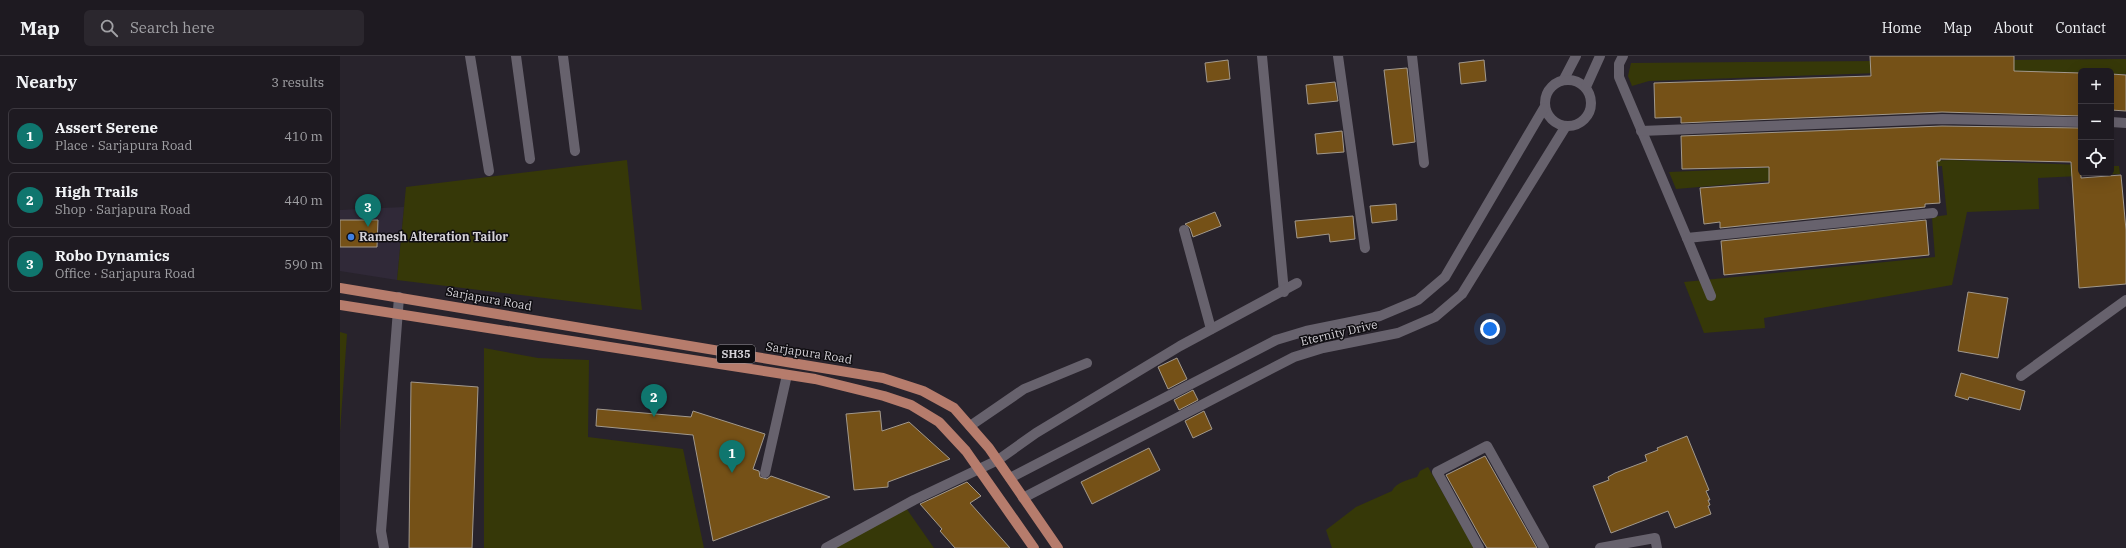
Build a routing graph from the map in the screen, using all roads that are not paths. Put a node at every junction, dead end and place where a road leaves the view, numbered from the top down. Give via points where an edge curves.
1 (470, 56) edge
2 (516, 56) edge
3 (563, 56) edge
4 (1262, 56) edge
5 (1338, 56) edge
6 (1412, 56) edge
7 (1576, 56) edge
8 (1600, 56) edge
9 (1623, 56) edge
10 (1564, 79) junction
11 (1586, 87) junction
12 (1544, 108) junction
13 (2078, 122) edge
14 (2114, 122) edge
15 (2126, 123) edge
16 (1566, 126) junction
17 (1641, 131) junction
18 (575, 151) dead end
19 (530, 159) dead end
20 (1424, 163) dead end
21 (489, 171) dead end
22 (1933, 213) dead end
23 (1184, 230) dead end
24 (1687, 238) junction
25 (1365, 248) dead end
26 (1297, 283) dead end
27 (340, 288) edge
28 (1284, 292) junction
29 (1711, 296) dead end
30 (399, 297) junction
31 (2126, 300) edge
32 (340, 305) edge
33 (397, 314) junction
34 (1211, 329) junction
35 (1087, 363) dead end
36 (788, 375) junction
37 (2021, 376) dead end
38 (970, 426) junction
39 (998, 460) junction
40 (978, 469) junction
41 (765, 473) dead end
42 (1010, 478) junction
43 (1024, 498) junction
44 (384, 548) edge
45 (826, 548) edge
46 (1034, 548) edge
47 (1058, 548) edge
48 (1479, 548) edge
49 (1544, 548) edge
50 (1600, 548) edge
51 (1657, 548) edge

1 - 21 street
2 - 19 street
3 - 18 street
4 - 28 street
5 - 25 street
6 - 20 street
7 - 10 street, Eternity Drive
8 - 11 street
9 - 17 street via 1618,76
10 - 11 street via 1580,82
10 - 12 street, Eternity Drive via 1550,87 1546,93
11 - 16 street via 1591,102 1590,110 1581,122
12 - 16 street via 1552,121
12 - 42 street, Eternity Drive via 1445,277 1418,300 1380,316 1306,331 1276,340
13 - 17 street via 1942,119
14 - 15 street
16 - 43 street, Eternity Drive via 1462,294 1435,317 1398,333 1323,348 1294,357
17 - 24 street
22 - 24 street
23 - 34 street
24 - 29 street
26 - 28 street
27 - 30 main road, Sarjapura Road / SH35
28 - 34 street
30 - 33 street
30 - 38 main road, Sarjapura Road / SH35 via 883,378 923,391 954,408
31 - 37 street
32 - 33 main road, Sarjapura Road
33 - 36 main road, Sarjapura Road
33 - 44 street via 381,531
34 - 39 street via 1036,433
35 - 38 street via 1024,389
36 - 40 main road, Sarjapura Road via 815,379 911,405 939,422 966,451
36 - 41 street
38 - 39 main road, Sarjapura Road / SH35
39 - 40 street
39 - 42 main road, Sarjapura Road / SH35
40 - 45 street via 914,500
40 - 46 main road, Sarjapura Road
42 - 43 main road, Sarjapura Road / SH35
43 - 47 main road, Sarjapura Road / SH35
48 - 49 street via 1437,472 1487,446
50 - 51 street via 1655,538

